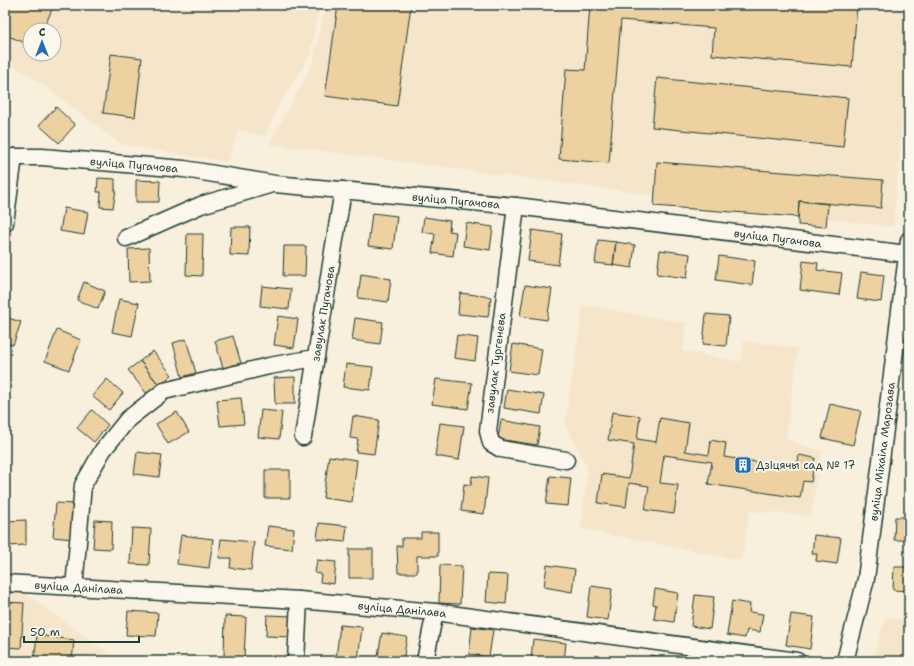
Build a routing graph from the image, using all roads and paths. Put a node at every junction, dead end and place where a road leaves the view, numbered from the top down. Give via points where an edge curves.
1 (10, 158) edge
2 (274, 184) junction
3 (343, 190) junction
4 (516, 206) junction
5 (5, 223) edge
6 (126, 238) dead end
7 (908, 247) edge
8 (315, 358) junction
9 (303, 437) dead end
10 (566, 460) dead end
11 (5, 583) edge
12 (74, 588) junction
13 (299, 600) junction
14 (435, 612) junction
15 (296, 661) edge
16 (425, 661) edge
17 (797, 661) edge
18 (845, 661) edge

1 - 2 street, вуліца Пугачова via 42,157 184,169
1 - 5 street
2 - 3 street, вуліца Пугачова
2 - 6 street via 201,205
3 - 4 street, вуліца Пугачова
3 - 8 street, завулак Пугачова
4 - 7 street, вуліца Пугачова
4 - 10 street, завулак Тургенева via 488,431 491,443 501,449
7 - 18 street, вуліца Міхаіла Марозава via 866,579
8 - 9 street, завулак Пугачова
8 - 12 street via 269,366 164,391 128,419 103,450 83,485
11 - 12 street, вуліца Данілава
12 - 13 street, вуліца Данілава
13 - 14 street, вуліца Данілава
13 - 15 street
14 - 16 street
14 - 17 street, вуліца Данілава

